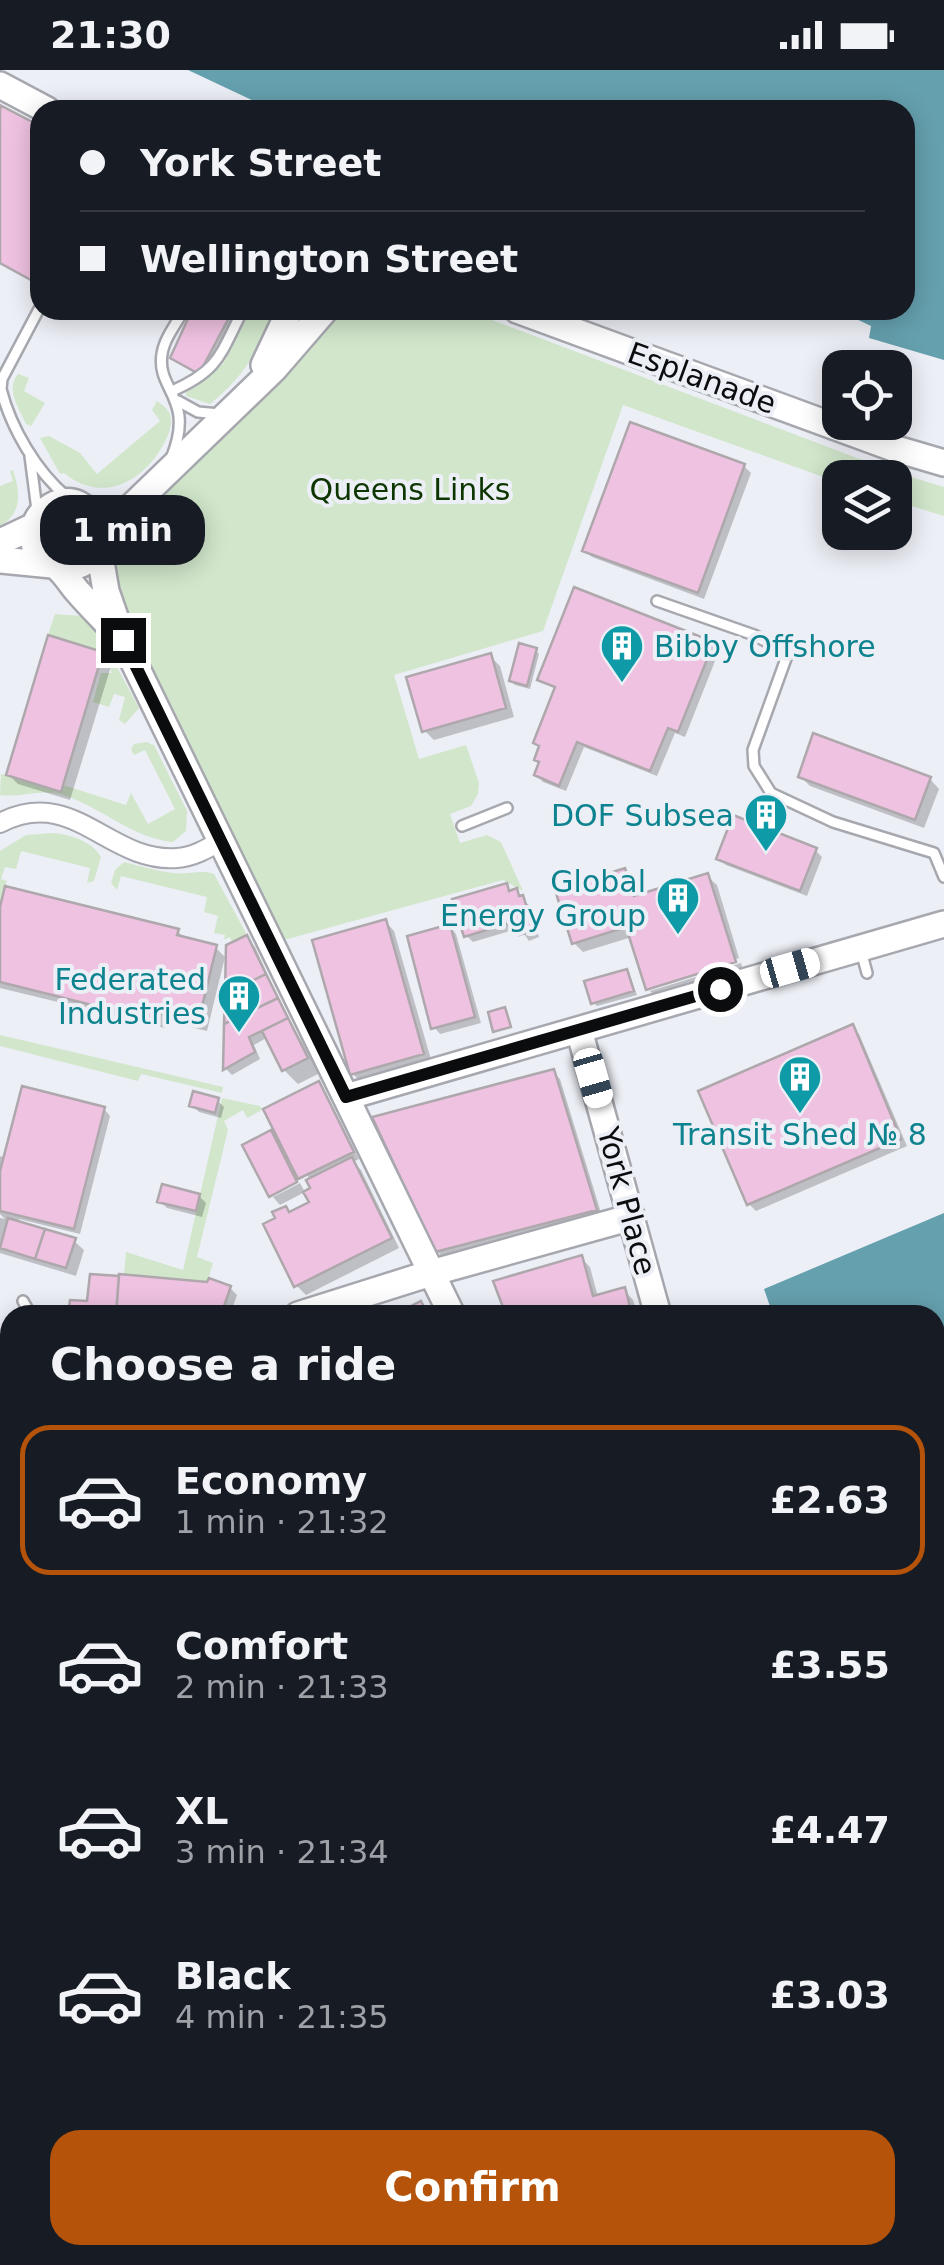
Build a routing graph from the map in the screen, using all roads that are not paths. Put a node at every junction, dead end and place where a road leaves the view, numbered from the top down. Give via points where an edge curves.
1 (0, 85) edge
2 (30, 101) edge
3 (33, 320) edge
4 (179, 320) edge
5 (238, 320) edge
6 (286, 320) edge
7 (316, 320) edge
8 (544, 320) edge
9 (174, 395) junction
10 (234, 408) junction
11 (29, 452) junction
12 (944, 463) edge
13 (158, 479) junction
14 (77, 504) junction
15 (36, 522) junction
16 (98, 541) junction
17 (0, 542) edge
18 (0, 560) edge
19 (55, 566) junction
20 (657, 601) dead end
21 (123, 640) junction
22 (507, 808) dead end
23 (0, 823) edge
24 (462, 826) dead end
25 (220, 841) junction
26 (944, 877) edge
27 (944, 924) edge
28 (579, 1030) junction
29 (346, 1097) junction
30 (632, 1217) junction
31 (432, 1272) junction
32 (22, 1301) dead end
33 (25, 1305) edge
34 (329, 1305) edge
35 (447, 1305) edge
36 (655, 1305) edge

1 - 2 street
3 - 11 lane via 0,386
4 - 9 lane via 162,351
5 - 9 lane via 212,368
6 - 10 street via 272,354
7 - 10 street
8 - 12 street, Esplanade
9 - 10 lane via 198,412
9 - 13 lane via 180,431
10 - 13 street
11 - 14 lane
11 - 15 lane
13 - 14 street via 120,500
13 - 16 street
14 - 15 street via 58,503
14 - 16 street via 92,516
15 - 17 street
15 - 19 street via 38,553
16 - 19 street via 78,566
16 - 21 street
18 - 19 street
19 - 21 street
20 - 26 lane via 788,653 753,750 754,766 772,793 832,822 934,854
21 - 25 street
22 - 24 lane
23 - 25 street via 30,813 60,814 132,849 169,858
25 - 29 street
27 - 28 street via 864,960
28 - 29 street
28 - 30 street, York Place
29 - 31 street
30 - 31 street
30 - 36 street, York Place
31 - 34 street
31 - 35 street
32 - 33 lane

